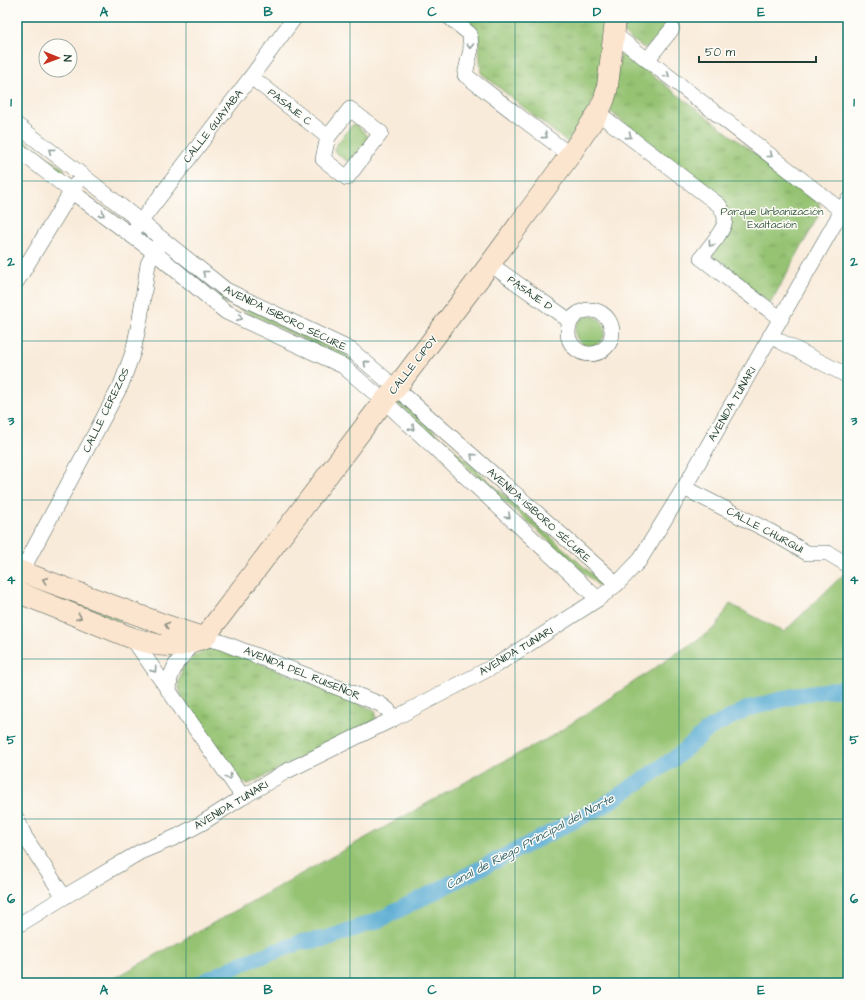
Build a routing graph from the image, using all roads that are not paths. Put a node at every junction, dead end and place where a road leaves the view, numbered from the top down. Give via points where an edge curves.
1 (295, 17) edge
2 (449, 17) edge
3 (615, 26) edge
4 (672, 29) dead end
5 (647, 60) junction
6 (251, 77) junction
7 (598, 113) junction
8 (17, 125) edge
9 (328, 137) dead end
10 (17, 149) edge
11 (570, 155) junction
12 (82, 175) junction
13 (71, 191) junction
14 (845, 205) edge
15 (140, 221) junction
16 (131, 235) junction
17 (163, 239) junction
18 (154, 252) junction
19 (490, 264) junction
20 (17, 281) edge
21 (780, 319) junction
22 (570, 321) dead end
23 (770, 336) junction
24 (848, 376) edge
25 (390, 395) junction
26 (684, 488) junction
27 (848, 564) edge
28 (18, 574) edge
29 (617, 584) junction
30 (17, 592) edge
31 (598, 599) junction
32 (132, 638) junction
33 (204, 638) junction
34 (169, 691) junction
35 (393, 720) junction
36 (243, 797) junction
37 (17, 819) edge
38 (64, 897) junction
39 (17, 926) edge

1 - 6 street, CALLE GUAYABA
2 -> 11 street via 470,34 471,49 465,75
3 - 5 street
3 - 7 main road, CALLE CIPOY via 607,90
4 - 5 street
5 -> 14 street
6 - 9 street, PASAJE C
6 - 15 street, CALLE GUAYABA
7 - 11 main road, CALLE CIPOY
7 -> 21 street via 719,205 724,211 724,227 701,258
12 -> 8 street, AVENIDA ISIBORO SÉCURE
10 - 13 street, AVENIDA ISIBORO SÉCURE
11 - 19 main road, CALLE CIPOY
12 - 13 street
12 - 15 street, AVENIDA ISIBORO SÉCURE
13 -> 16 street, AVENIDA ISIBORO SÉCURE
13 - 20 street
14 - 21 street, AVENIDA TUNARI
15 - 16 street, CALLE GUAYABA
15 - 17 street, AVENIDA ISIBORO SÉCURE
16 - 18 street, AVENIDA ISIBORO SÉCURE
17 - 18 street, CALLE CEREZOS
25 -> 17 street, AVENIDA ISIBORO SÉCURE via 351,350 226,290
18 -> 25 street, AVENIDA ISIBORO SÉCURE via 226,312 343,366
18 - 28 street, CALLE CEREZOS via 148,264 133,352 121,385
19 - 22 street, PASAJE D
19 - 25 main road, CALLE CIPOY
21 - 23 street, AVENIDA TUNARI
23 - 24 street
23 - 26 street, AVENIDA TUNARI
29 -> 25 street, AVENIDA ISIBORO SÉCURE
25 -> 31 street, AVENIDA ISIBORO SÉCURE
25 - 33 main road, CALLE CIPOY
26 - 27 street, CALLE CHURQUI via 807,553 828,553
26 - 29 street, AVENIDA TUNARI via 639,561
33 -> 28 main road, AVENIDA DEL RUISEÑOR
29 - 31 street, AVENIDA TUNARI
30 -> 32 main road
31 - 35 street, AVENIDA TUNARI via 498,664
32 - 33 main road via 178,646
32 -> 34 street
33 - 34 street, CALLE CIPOY via 190,646 176,664 170,678
33 - 35 street, AVENIDA DEL RUISEÑOR via 221,642 380,704 388,710
34 -> 36 street
35 - 36 street, AVENIDA TUNARI via 285,772
36 - 38 street, AVENIDA TUNARI via 202,823 140,852
37 - 38 street via 25,837
38 - 39 street, AVENIDA TUNARI

